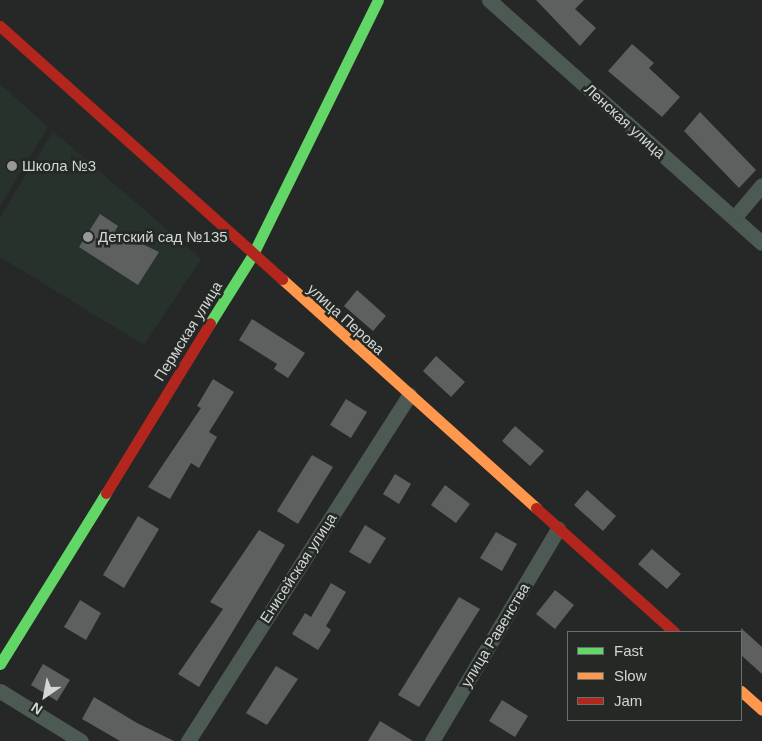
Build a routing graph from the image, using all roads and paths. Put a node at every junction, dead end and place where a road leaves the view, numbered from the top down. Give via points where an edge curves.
1 (378, 0) edge
2 (489, 0) edge
3 (0, 26) edge
4 (762, 185) edge
5 (734, 218) junction
6 (762, 243) edge
7 (252, 256) junction
8 (409, 395) junction
9 (558, 529) junction
10 (673, 631) edge
11 (0, 664) edge
12 (0, 691) edge
13 (742, 692) edge
14 (762, 710) edge
15 (81, 741) edge
16 (188, 741) edge
17 (432, 741) edge

1 - 7 main road, Пермская улица
2 - 5 street, Ленская улица
3 - 7 main road, улица Перова
4 - 5 street
5 - 6 street, Ленская улица
7 - 8 main road, улица Перова
7 - 11 main road, Пермская улица
8 - 9 main road, улица Перова
8 - 16 street, Енисейская улица
9 - 10 main road, улица Перова
9 - 17 street, улица Равенства
12 - 15 street
13 - 14 main road

